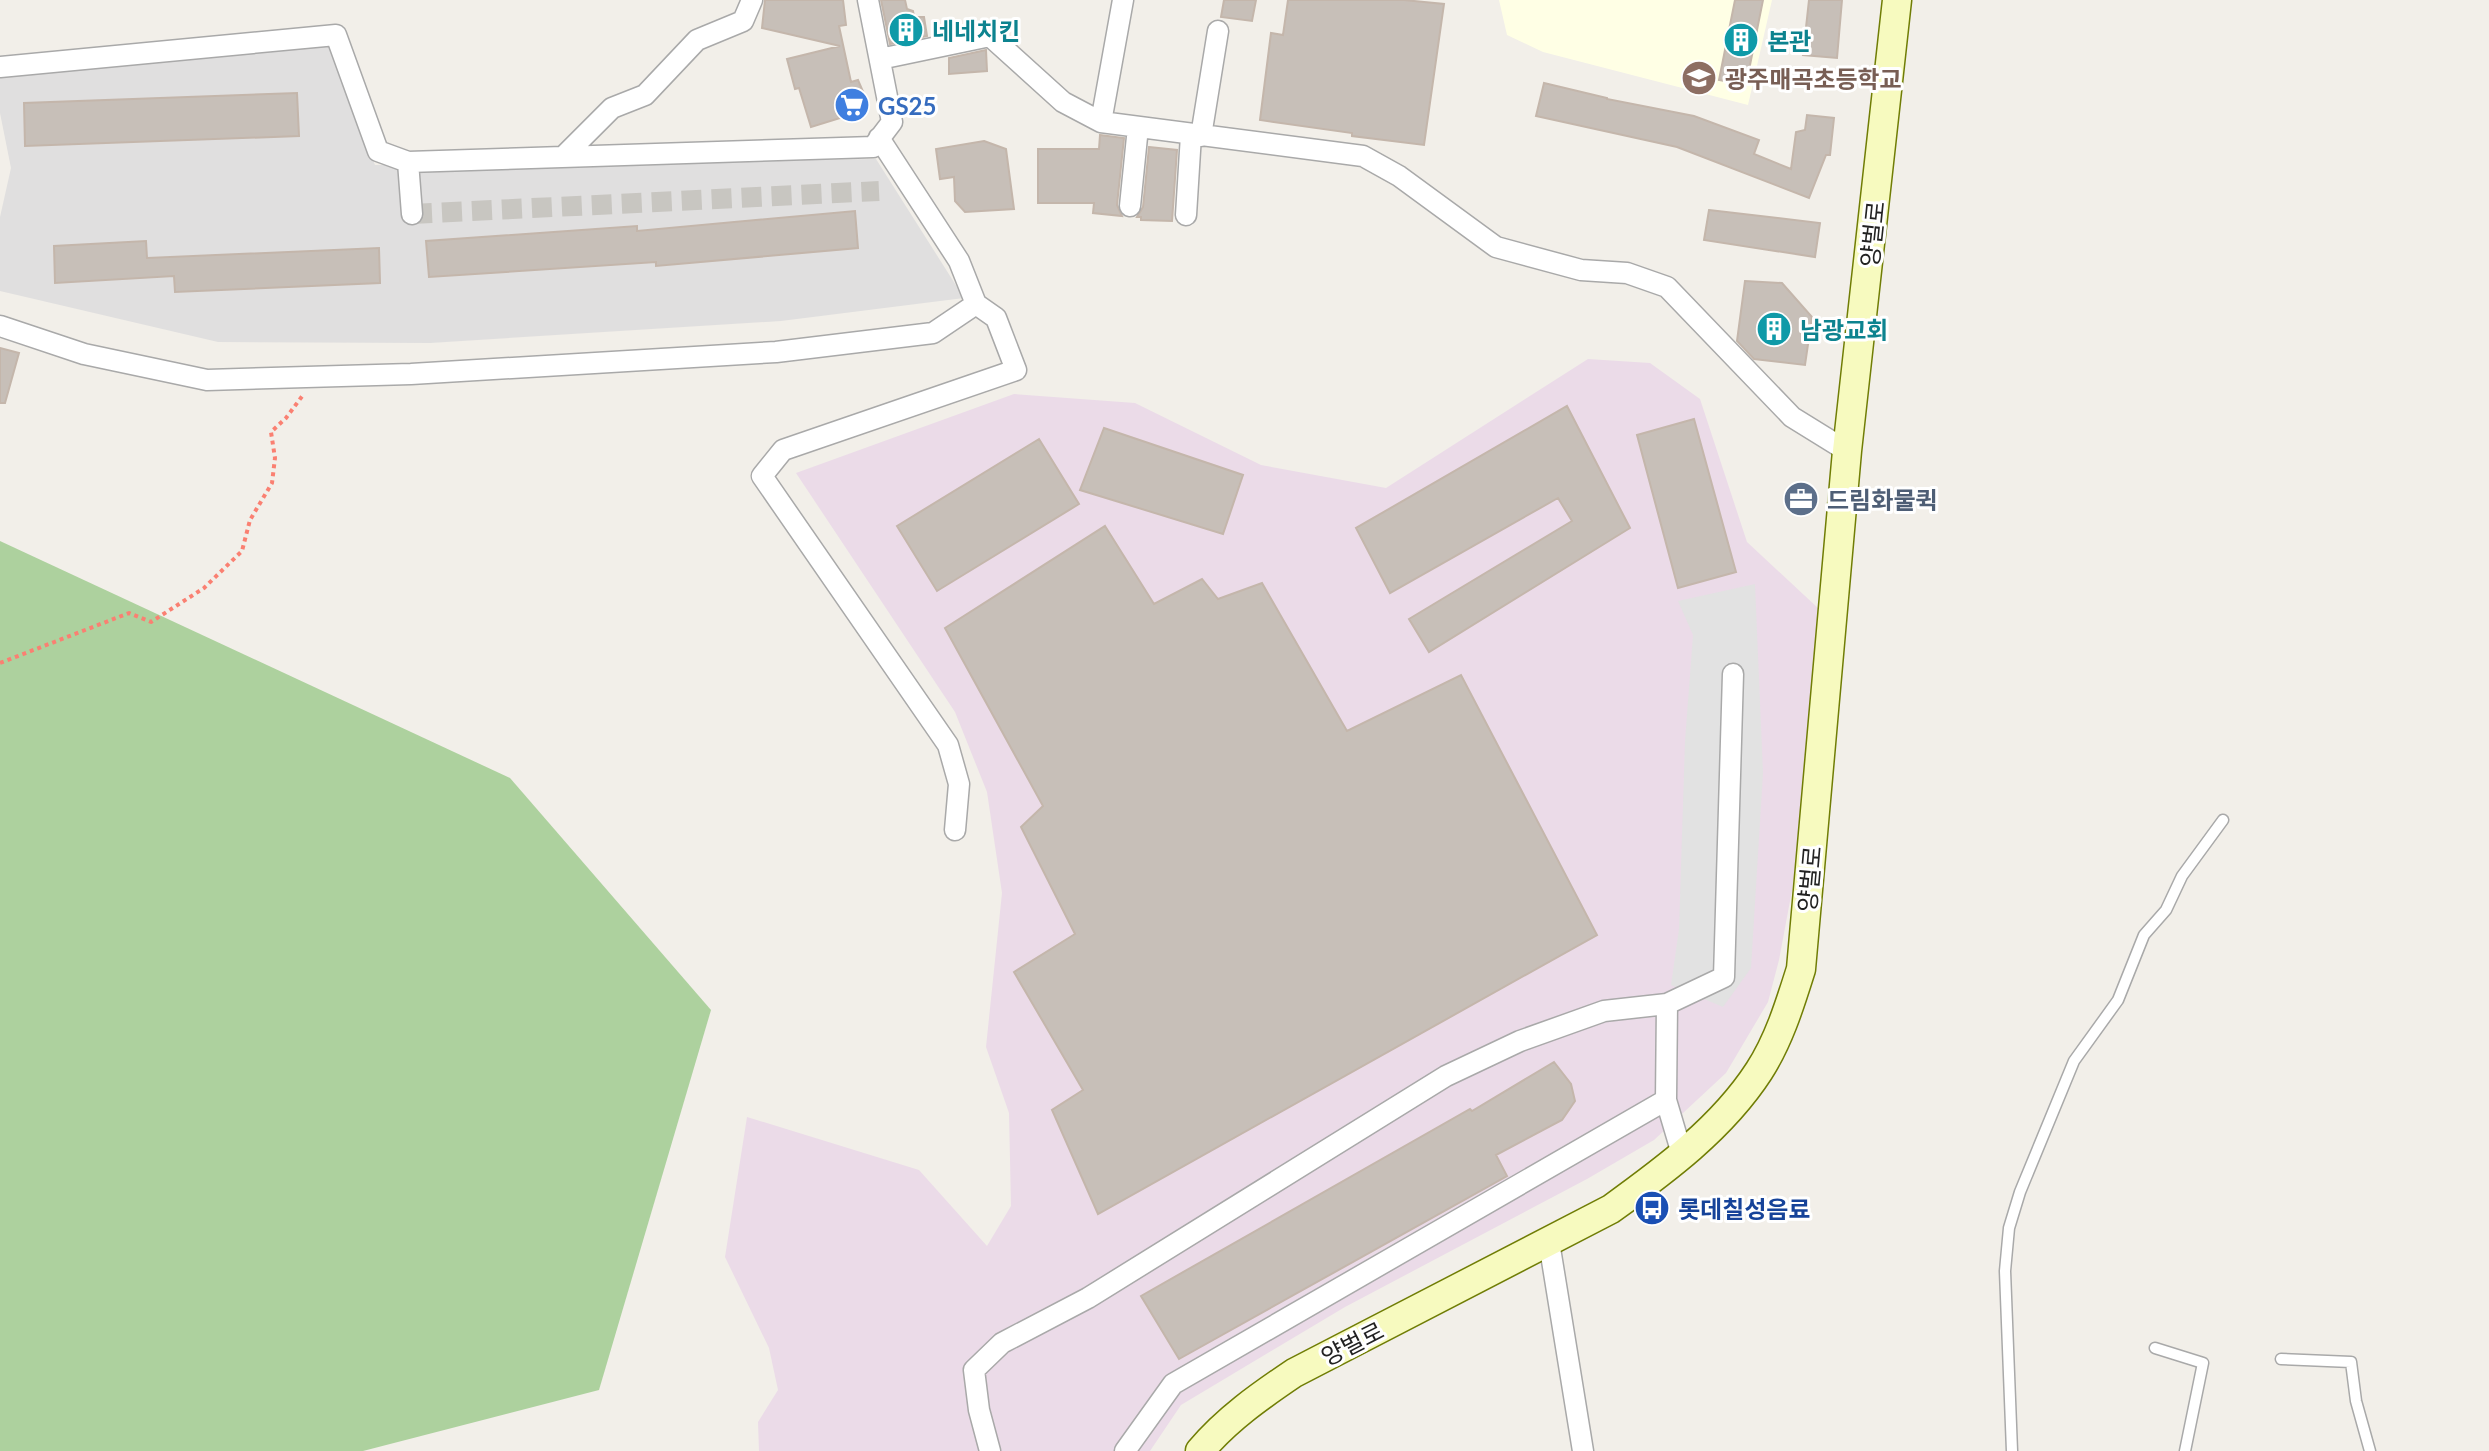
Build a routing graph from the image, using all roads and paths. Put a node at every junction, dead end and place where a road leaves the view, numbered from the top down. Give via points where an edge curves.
1 (752, 0) edge
2 (868, 0) edge
3 (1123, 0) edge
4 (1897, 0) edge
5 (1218, 31) dead end
6 (880, 59) junction
7 (0, 67) edge
8 (1101, 122) junction
9 (1138, 127) junction
10 (1196, 135) junction
11 (879, 138) junction
12 (563, 157) junction
13 (408, 162) junction
14 (1130, 206) dead end
15 (412, 214) dead end
16 (1186, 215) dead end
17 (976, 304) junction
18 (0, 326) edge
19 (307, 390) dead end
20 (1847, 451) junction
21 (0, 663) edge
22 (1733, 674) dead end
23 (2223, 820) dead end
24 (955, 830) dead end
25 (1667, 1004) junction
26 (1666, 1100) junction
27 (1682, 1154) junction
28 (1549, 1242) junction
29 (2155, 1348) dead end
30 (2281, 1359) dead end
31 (990, 1451) edge
32 (1125, 1451) edge
33 (1200, 1451) edge
34 (1583, 1451) edge
35 (2012, 1451) edge
36 (2185, 1451) edge
37 (2370, 1451) edge

1 - 12 street via 743,21 697,40 645,95 612,108
2 - 6 street
3 - 8 street
4 - 20 street, 양벌로
5 - 10 street
6 - 8 street via 990,36 1063,102
6 - 11 street via 892,122
7 - 13 street via 336,35 378,151
8 - 9 street
9 - 10 street
9 - 14 street
10 - 16 street
10 - 20 street via 1363,156 1496,247 1581,270 1627,273 1667,287 1792,417
11 - 12 street via 873,147
11 - 17 street via 959,261
12 - 13 street
13 - 15 street
17 - 18 street via 933,333 776,352 411,374 207,380 84,354
17 - 24 street via 996,318 1016,370 783,450 762,476 948,745 959,784
19 - 21 path via 271,432 272,483 250,520 242,551 204,588 151,622 129,613
20 - 27 street, 양벌로 via 1801,969 1783,1025 1760,1070
22 - 25 street via 1724,977
23 - 35 lane via 2144,935 2118,1000 2074,1061 2020,1192 2009,1228 2005,1271
25 - 26 street
25 - 31 street via 1604,1011 1520,1041 1446,1076 1088,1298 1002,1343 974,1370
26 - 27 street
26 - 32 street via 1173,1384
27 - 28 street, 양벌로 via 1611,1209
28 - 33 street, 양벌로 via 1294,1373 1229,1420
28 - 34 street
29 - 36 lane via 2203,1363
30 - 37 lane via 2351,1362

